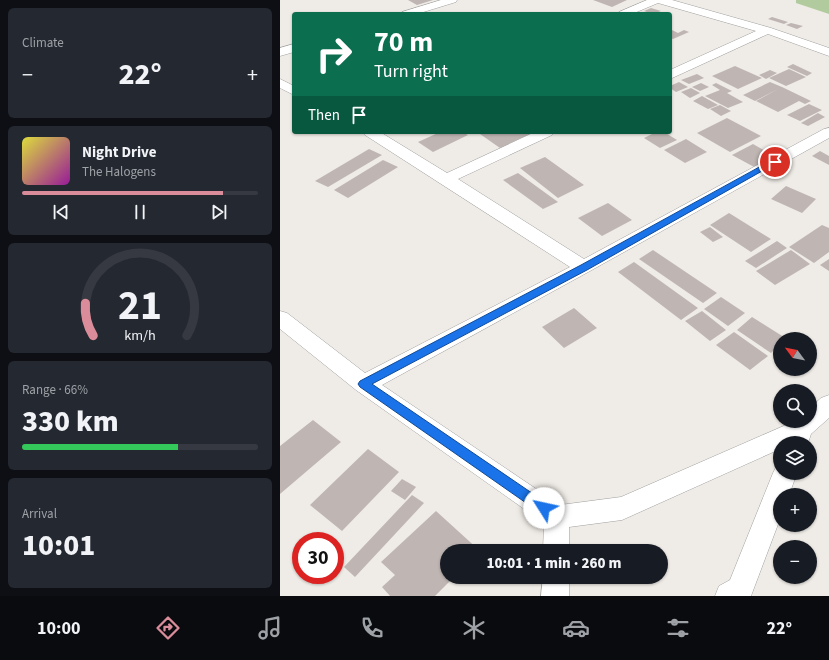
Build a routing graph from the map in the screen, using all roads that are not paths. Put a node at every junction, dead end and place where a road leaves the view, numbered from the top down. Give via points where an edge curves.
1 (452, 0) edge
2 (656, 0) edge
3 (660, 0) edge
4 (413, 12) edge
5 (628, 12) edge
6 (767, 30) junction
7 (292, 49) edge
8 (280, 52) edge
9 (829, 52) edge
10 (672, 74) edge
11 (280, 83) edge
12 (292, 90) edge
13 (829, 132) edge
14 (373, 134) edge
15 (543, 134) edge
16 (446, 179) junction
17 (584, 268) junction
18 (280, 318) edge
19 (364, 384) junction
20 (829, 404) edge
21 (800, 436) edge
22 (773, 447) edge
23 (782, 480) edge
24 (556, 517) junction
25 (556, 544) edge
26 (556, 584) edge
27 (738, 594) edge
28 (555, 596) edge

1 - 4 street
2 - 5 street
3 - 6 street
6 - 9 street
6 - 10 street
7 - 8 street
11 - 12 street
13 - 17 street
14 - 16 street
15 - 16 street
16 - 17 street
17 - 19 street
18 - 19 street
19 - 24 street
20 - 21 street
22 - 24 street via 622,508
23 - 27 street
24 - 25 street
26 - 28 street

